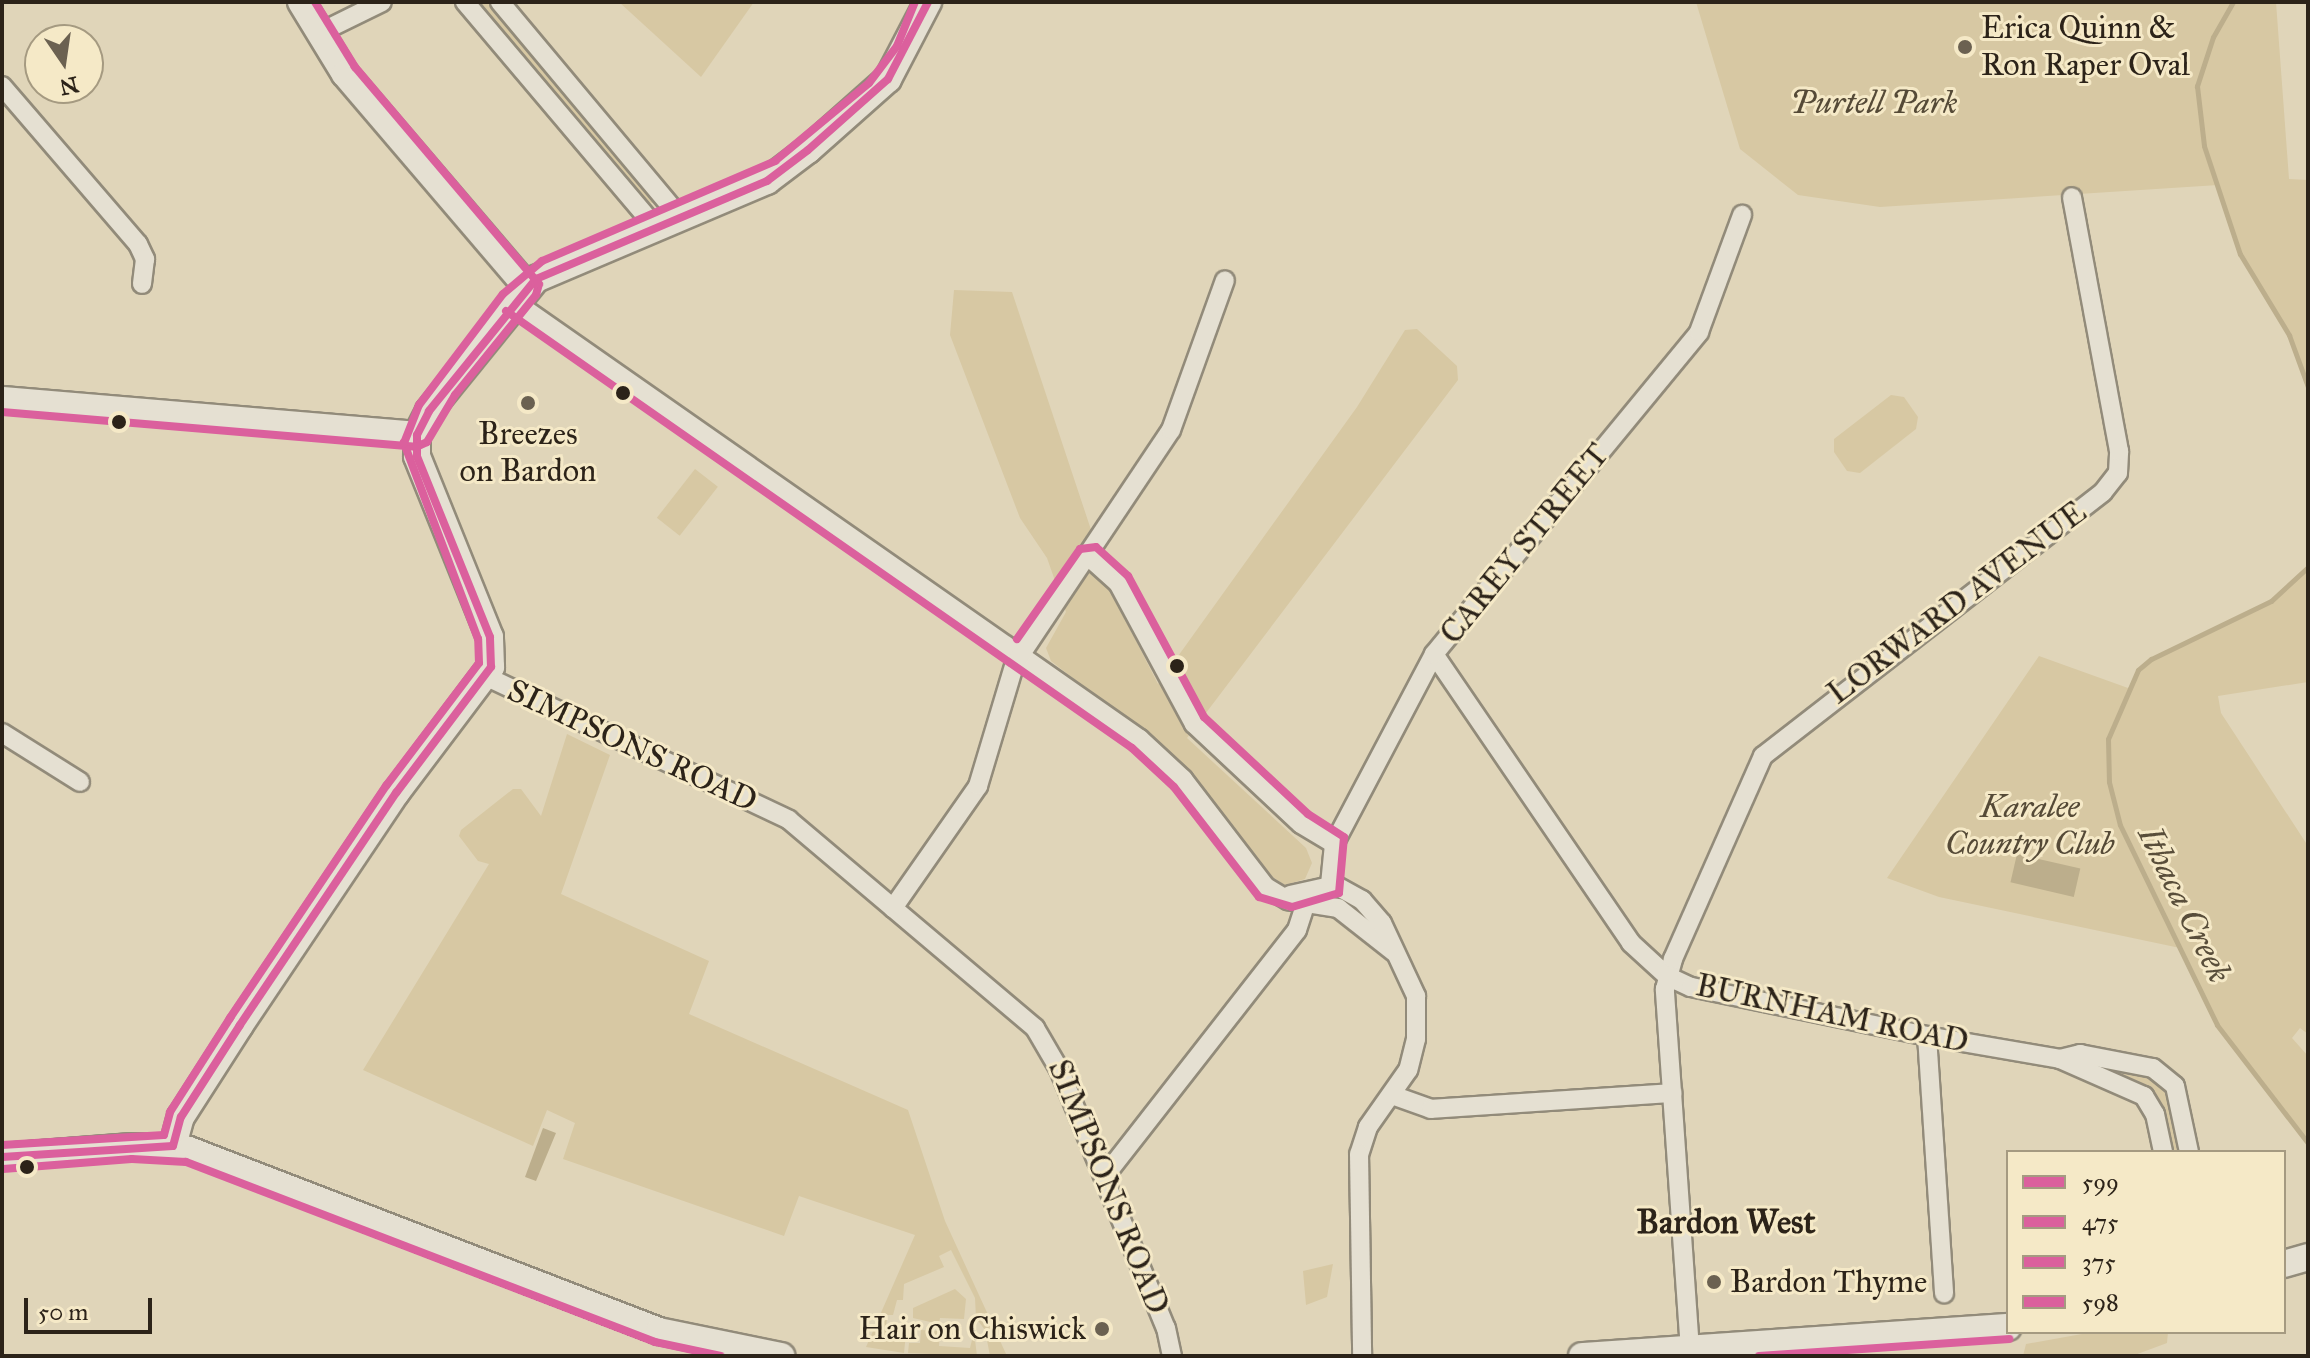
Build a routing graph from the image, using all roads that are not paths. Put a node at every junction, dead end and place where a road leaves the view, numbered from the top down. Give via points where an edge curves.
1 (301, 2) edge
2 (382, 2) edge
3 (465, 2) edge
4 (500, 2) edge
5 (928, 2) edge
6 (319, 33) junction
7 (2, 86) edge
8 (2072, 197) dead end
9 (1742, 215) dead end
10 (680, 217) junction
11 (655, 227) junction
12 (1225, 280) dead end
13 (142, 284) dead end
14 (520, 294) junction
15 (2, 400) edge
16 (417, 435) junction
17 (1089, 557) junction
18 (1021, 654) junction
19 (1434, 654) junction
20 (485, 676) junction
21 (2, 733) edge
22 (80, 782) dead end
23 (1334, 844) junction
24 (1330, 885) junction
25 (1272, 891) junction
26 (1306, 902) junction
27 (893, 908) junction
28 (1394, 952) junction
29 (1667, 976) junction
30 (1927, 1036) junction
31 (2060, 1059) junction
32 (1672, 1093) junction
33 (1392, 1095) junction
34 (173, 1146) junction
35 (2163, 1150) edge
36 (2189, 1150) edge
37 (2, 1157) edge
38 (1104, 1177) junction
39 (2308, 1257) edge
40 (2286, 1263) edge
41 (1944, 1293) dead end
42 (2006, 1327) edge
43 (1690, 1350) junction
44 (1759, 1350) edge
45 (781, 1356) edge
46 (1172, 1356) edge
47 (1362, 1356) edge
48 (1582, 1356) edge

1 - 6 main road
2 - 6 street
3 - 11 street
4 - 10 street
5 - 10 main road via 898,67 866,103 767,181
6 - 14 main road
7 - 13 street via 141,249
8 - 29 street, LORWARD AVENUE via 2119,451 2118,473 2103,492 1763,756
9 - 19 street, CAREY STREET via 1699,332
10 - 11 main road
11 - 14 main road via 563,264
12 - 17 street via 1171,430
14 - 16 main road via 445,388
14 - 18 street
15 - 16 main road
16 - 20 main road via 423,473 490,637 493,659
17 - 18 street
17 - 23 street via 1117,580 1194,724 1297,820
18 - 25 street via 1164,759
18 - 27 street via 978,786
19 - 23 street, CAREY STREET
19 - 29 street, BURNHAM ROAD via 1631,943
20 - 27 street, SIMPSONS ROAD via 782,816
20 - 34 main road, SIMPSONS ROAD via 396,793 240,1025 181,1117
21 - 22 street
23 - 24 street, CAREY STREET
24 - 25 street via 1295,895
24 - 26 street
24 - 28 street via 1372,909
25 - 26 street
26 - 28 street via 1346,912
26 - 38 street via 1299,927
27 - 38 street, SIMPSONS ROAD via 1044,1037
28 - 33 street via 1416,996 1418,1023 1410,1065
29 - 30 street, BURNHAM ROAD via 1691,987
29 - 32 street
30 - 31 street, BURNHAM ROAD
30 - 41 street
31 - 35 street, BURNHAM ROAD via 2144,1096 2155,1114
31 - 36 street, BURNHAM ROAD via 2080,1054 2167,1075 2177,1091
32 - 33 street via 1431,1109
32 - 43 street
33 - 47 street via 1368,1127 1359,1154
34 - 37 main road
34 - 45 main road via 659,1331
38 - 46 street, SIMPSONS ROAD via 1166,1328
39 - 40 main road
42 - 44 main road
43 - 44 main road
43 - 48 main road

